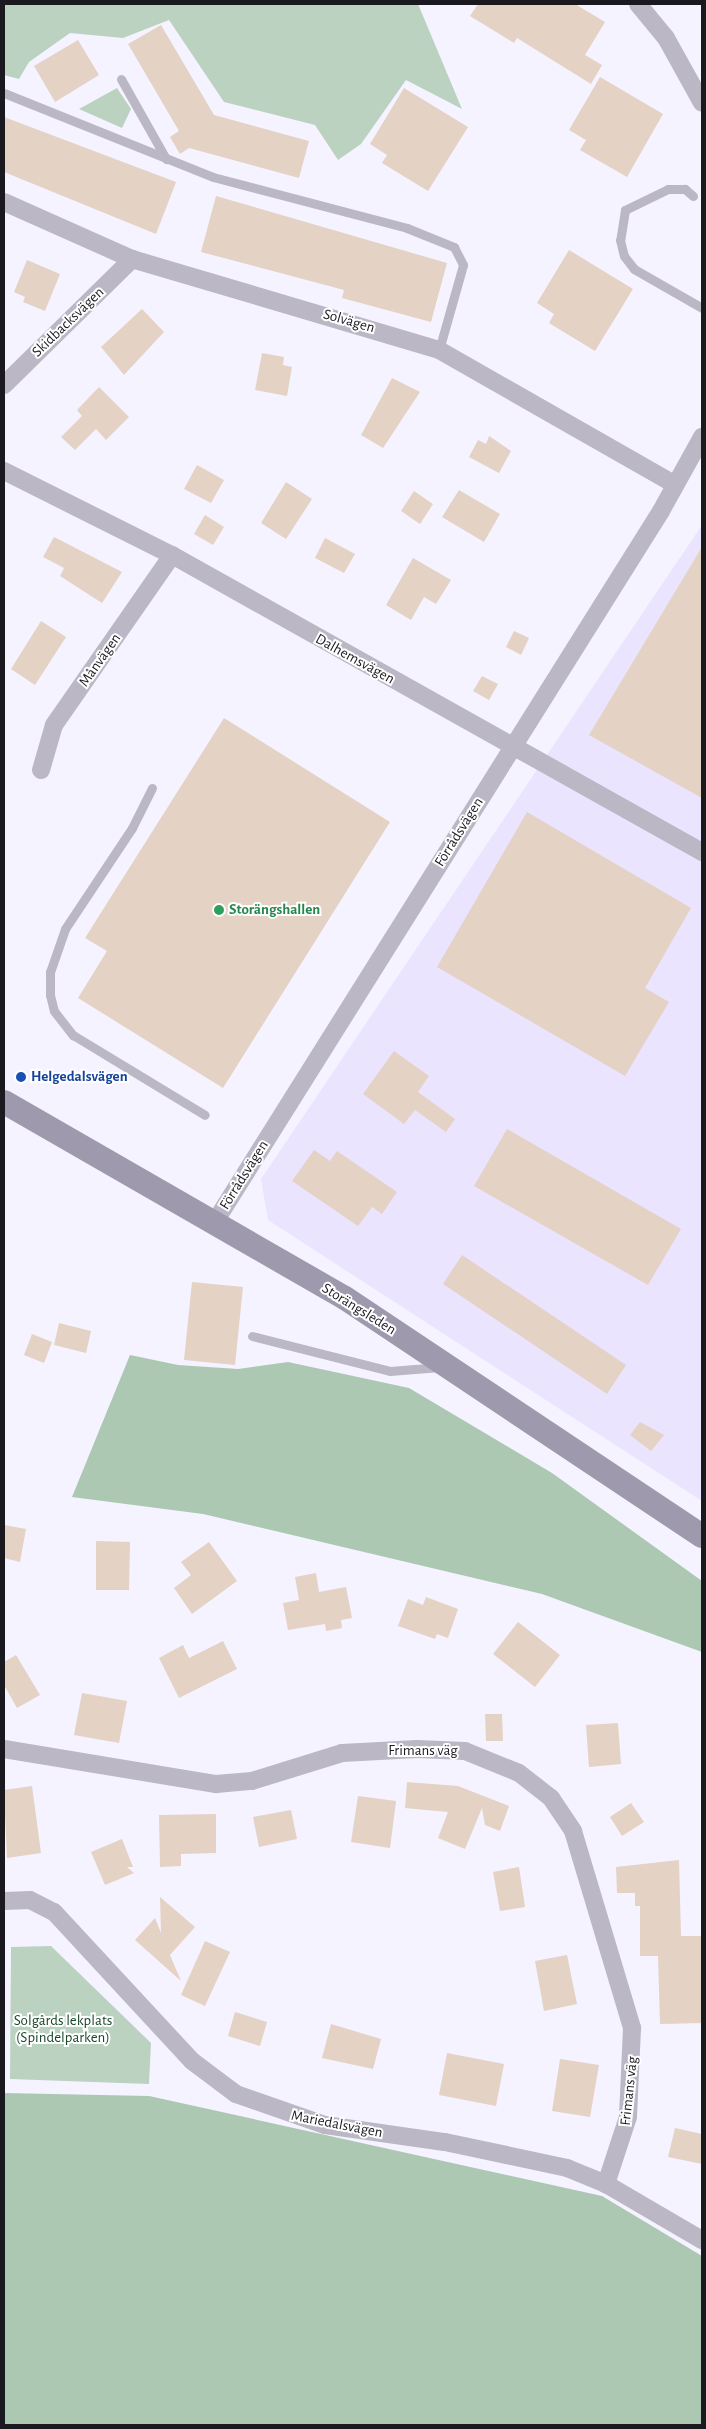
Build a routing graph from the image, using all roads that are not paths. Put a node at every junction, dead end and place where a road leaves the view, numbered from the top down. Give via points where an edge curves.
1 (638, 4) edge
2 (121, 79) dead end
3 (4, 93) edge
4 (702, 104) edge
5 (166, 159) junction
6 (693, 196) dead end
7 (4, 202) edge
8 (132, 260) junction
9 (702, 308) edge
10 (439, 350) junction
11 (4, 385) edge
12 (702, 437) edge
13 (4, 472) edge
14 (674, 484) junction
15 (172, 555) junction
16 (511, 748) junction
17 (41, 770) dead end
18 (152, 788) dead end
19 (702, 852) edge
20 (4, 1102) edge
21 (205, 1114) dead end
22 (213, 1225) junction
23 (252, 1336) dead end
24 (448, 1367) junction
25 (702, 1536) edge
26 (4, 1749) edge
27 (4, 1901) edge
28 (606, 2184) junction
29 (702, 2240) edge

1 - 4 street via 666,38
2 - 5 lane
3 - 5 lane
5 - 10 lane via 212,177 407,228 454,247 463,265
6 - 9 lane via 685,189 668,189 625,210 620,240 634,269
7 - 8 street, Solvägen
8 - 10 street, Solvägen
8 - 11 street, Skidbacksvägen
10 - 14 street, Solvägen
12 - 14 street, Förrådsvägen
13 - 15 street, Dalhemsvägen
14 - 16 street, Förrådsvägen
15 - 16 street, Dalhemsvägen
15 - 17 street, Månvägen via 54,725
16 - 19 street, Dalhemsvägen
16 - 22 street, Förrådsvägen
18 - 21 lane via 132,828 65,929 50,972 50,995 54,1011 73,1035
20 - 22 main road, Storängsleden
22 - 24 main road, Storängsleden via 345,1298
23 - 24 lane via 390,1371
24 - 25 main road, Storängsleden
26 - 28 street, Frimans väg via 216,1784 252,1781 342,1753 417,1749 465,1751 519,1773 551,1798 573,1831 632,2028 628,2117
27 - 28 street, Mariedalsvägen via 30,1900 54,1912 192,2061 236,2094 300,2119 504,2154 567,2168
28 - 29 street, Mariedalsvägen

